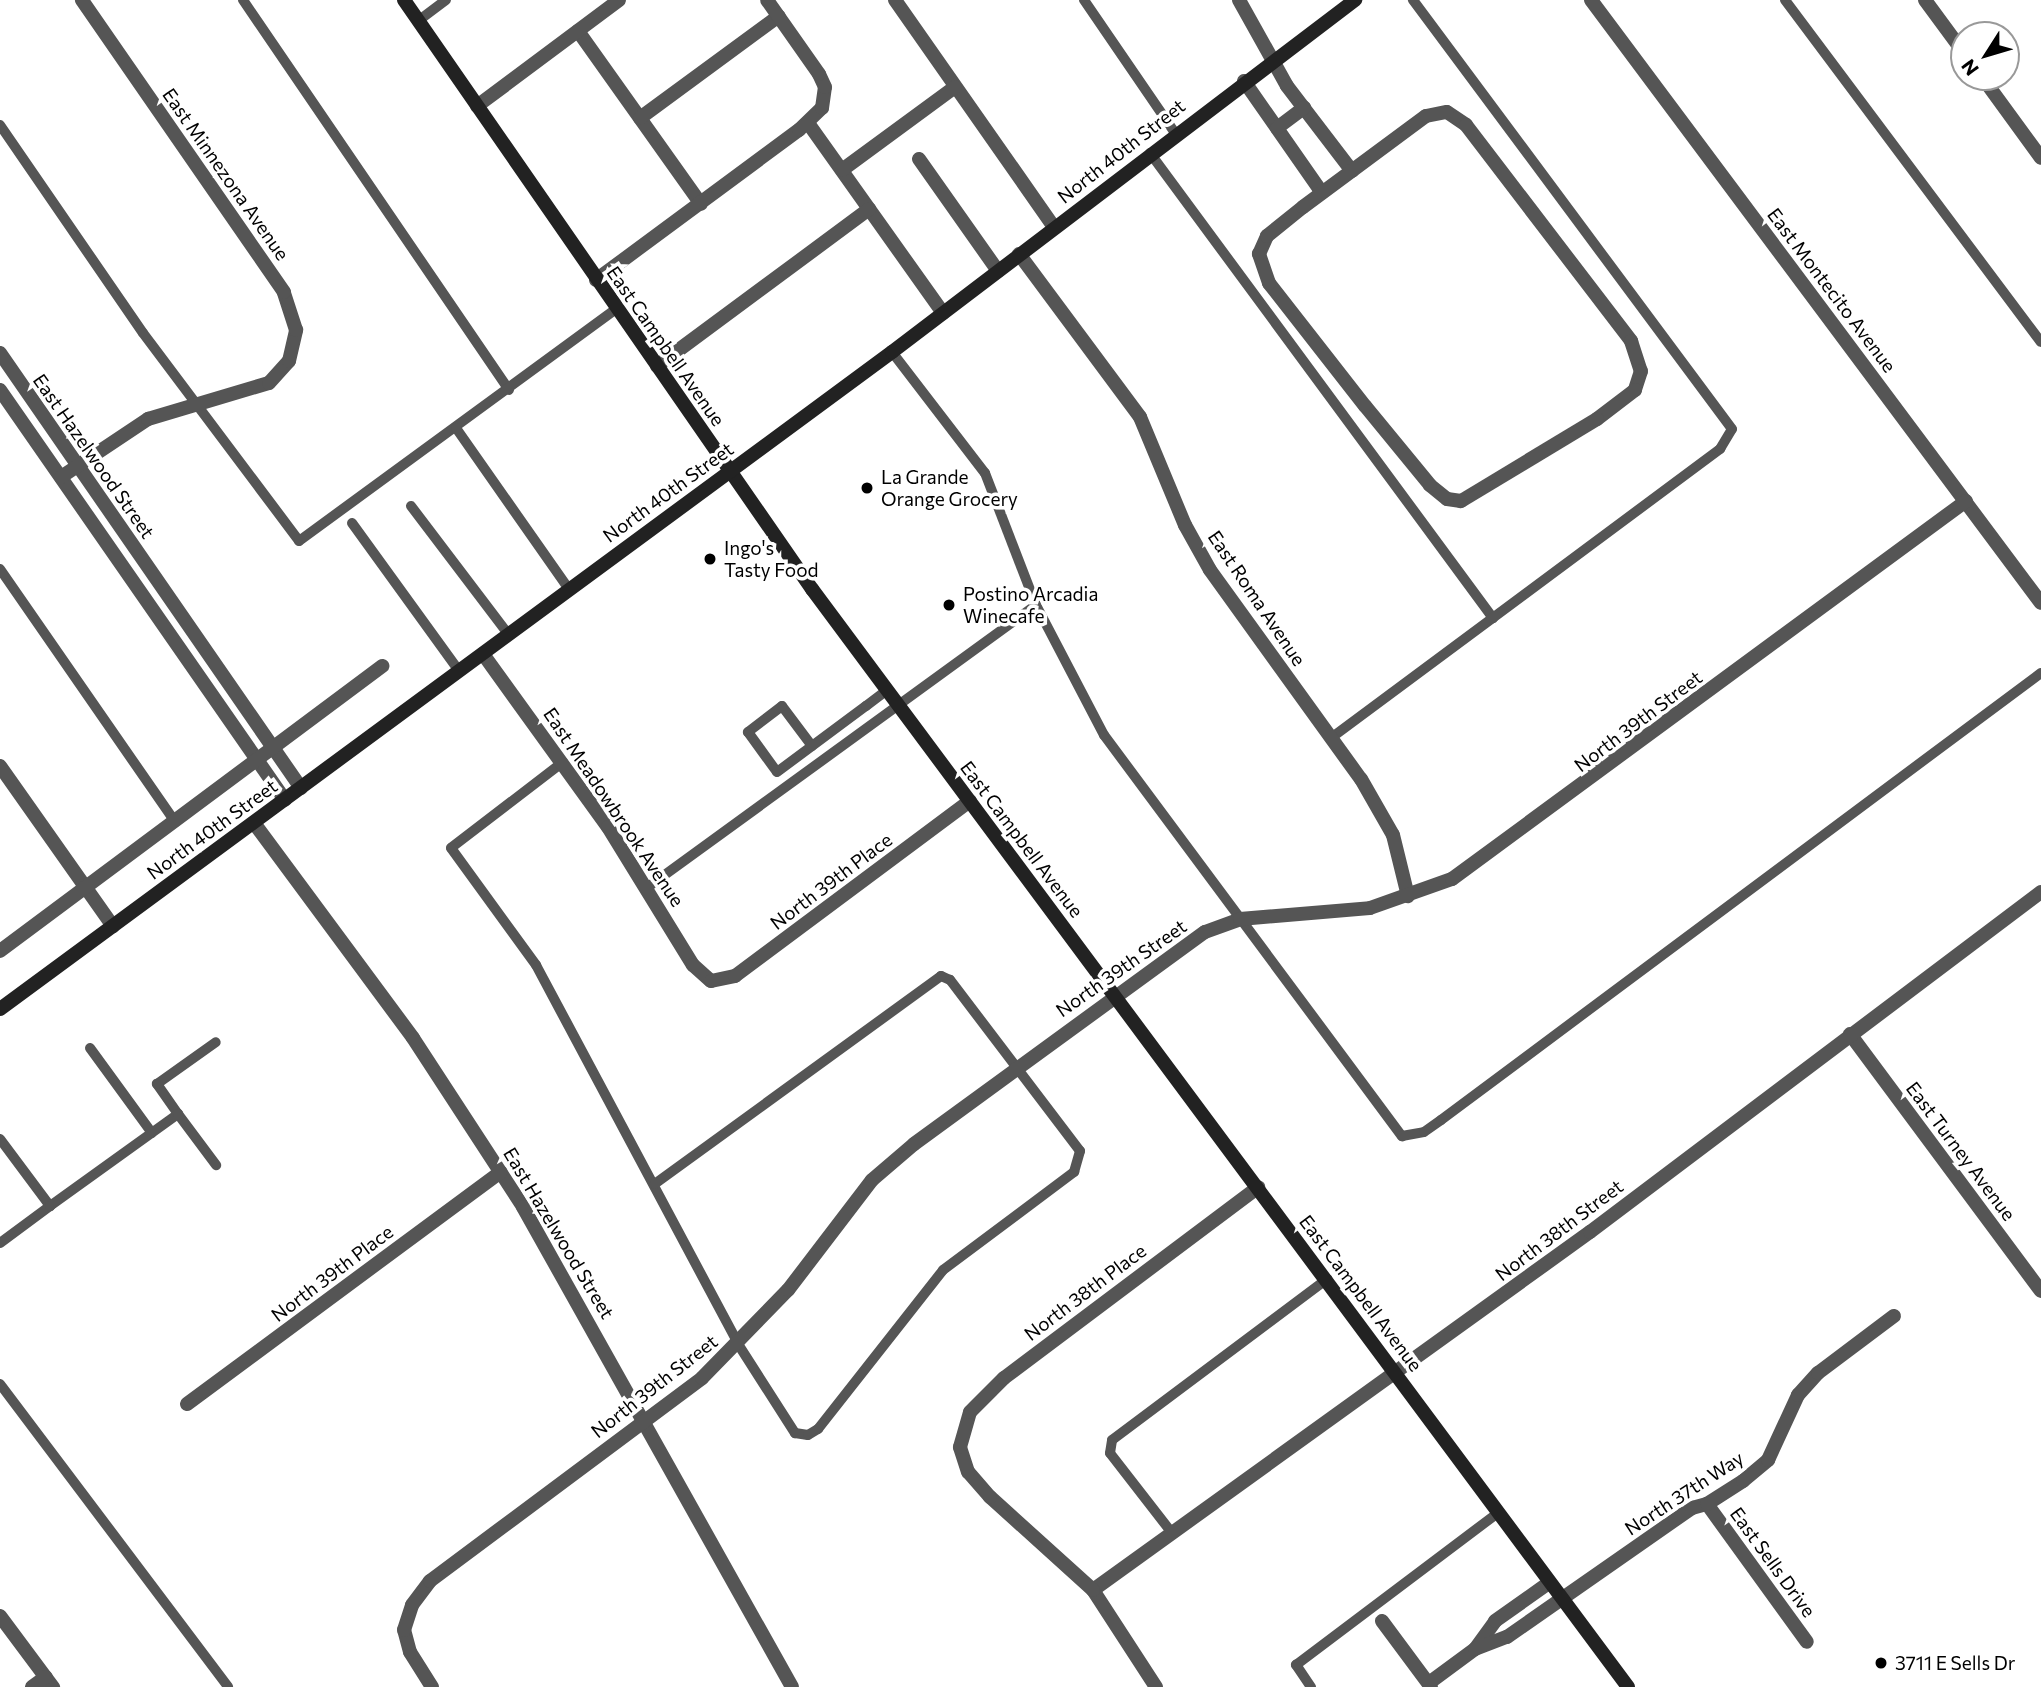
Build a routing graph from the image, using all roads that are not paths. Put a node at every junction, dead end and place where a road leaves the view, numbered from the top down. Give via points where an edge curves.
1 (82, 0) edge
2 (243, 0) edge
3 (404, 0) edge
4 (446, 0) edge
5 (619, 0) edge
6 (767, 0) edge
7 (895, 0) edge
8 (1084, 0) edge
9 (1240, 0) edge
10 (1355, 0) edge
11 (1413, 0) edge
12 (1591, 0) edge
13 (1785, 0) edge
14 (1925, 0) edge
15 (779, 16) junction
16 (418, 21) junction
17 (578, 31) junction
18 (1950, 34) edge
19 (1274, 59) junction
20 (1244, 81) junction
21 (955, 86) junction
22 (1992, 91) edge
23 (477, 106) junction
24 (1304, 108) junction
25 (640, 118) junction
26 (808, 122) junction
27 (0, 125) edge
28 (1277, 128) junction
29 (1175, 133) junction
30 (1150, 153) junction
31 (2041, 158) edge
32 (919, 159) dead end
33 (842, 170) junction
34 (1352, 171) junction
35 (1322, 193) junction
36 (701, 204) junction
37 (869, 209) junction
38 (1054, 227) junction
39 (1019, 254) junction
40 (998, 271) junction
41 (596, 280) junction
42 (616, 309) junction
43 (943, 313) junction
44 (2041, 342) edge
45 (892, 352) junction
46 (0, 353) edge
47 (657, 366) junction
48 (0, 390) edge
49 (509, 390) junction
50 (197, 403) junction
51 (456, 428) junction
52 (78, 466) junction
53 (729, 472) junction
54 (61, 477) junction
55 (1966, 501) junction
56 (411, 506) dead end
57 (352, 523) dead end
58 (0, 569) edge
59 (156, 580) junction
60 (568, 588) junction
61 (139, 593) junction
62 (2041, 603) edge
63 (1036, 605) junction
64 (1493, 618) junction
65 (508, 634) junction
66 (483, 654) junction
67 (383, 666) dead end
68 (459, 671) junction
69 (2041, 673) edge
70 (887, 690) junction
71 (897, 705) junction
72 (1331, 738) junction
73 (812, 746) junction
74 (273, 750) junction
75 (256, 762) junction
76 (563, 762) junction
77 (0, 766) edge
78 (301, 788) junction
79 (285, 800) junction
80 (970, 801) junction
81 (175, 821) junction
82 (254, 823) junction
83 (648, 887) junction
84 (86, 888) junction
85 (2041, 892) edge
86 (1408, 896) junction
87 (1240, 919) junction
88 (113, 926) junction
89 (0, 951) edge
90 (711, 981) joint
91 (1114, 995) junction
92 (0, 1009) edge
93 (1850, 1034) junction
94 (216, 1042) dead end
95 (90, 1048) dead end
96 (1014, 1067) junction
97 (178, 1114) junction
98 (152, 1133) junction
99 (0, 1139) edge
100 (216, 1165) dead end
101 (500, 1172) junction
102 (655, 1184) junction
103 (1258, 1187) junction
104 (51, 1206) junction
105 (0, 1243) edge
106 (1327, 1279) junction
107 (2041, 1291) edge
108 (1894, 1316) dead end
109 (738, 1344) junction
110 (1397, 1373) junction
111 (0, 1384) edge
112 (187, 1405) dead end
113 (644, 1421) junction
114 (1707, 1504) junction
115 (1499, 1513) junction
116 (1172, 1533) junction
117 (1550, 1582) junction
118 (1093, 1590) junction
119 (1562, 1598) junction
120 (0, 1616) edge
121 (1382, 1621) dead end
122 (1495, 1621) junction
123 (1507, 1637) junction
124 (1807, 1642) dead end
125 (1475, 1649) junction
126 (49, 1682) edge
127 (1430, 1685) edge
128 (32, 1687) edge
129 (228, 1687) edge
130 (432, 1687) edge
131 (792, 1687) edge
132 (1156, 1687) edge
133 (1311, 1687) edge
134 (1628, 1687) edge

1 - 50 street, East Minnezona Avenue via 293,311 295,346 275,379
2 - 49 lane
3 - 16 street, East Campbell Avenue
4 - 16 lane
5 - 17 street
6 - 15 street
7 - 21 street
8 - 29 lane
9 - 19 street
10 - 19 street, North 40th Street
11 - 64 lane via 1732,429 1720,449
12 - 55 street, East Montecito Avenue
13 - 44 lane
14 - 18 street
15 - 25 street
15 - 26 street via 825,87 822,107
16 - 23 street, East Campbell Avenue
17 - 23 street
17 - 25 street
19 - 20 street, North 40th Street
19 - 24 street
20 - 28 street
20 - 29 street, North 40th Street
21 - 33 street
21 - 38 street
22 - 31 street
23 - 41 street, East Campbell Avenue
24 - 28 street
24 - 34 street
25 - 36 street
26 - 33 street
26 - 36 street
27 - 50 lane
28 - 35 street
29 - 30 street, North 40th Street
30 - 38 street, North 40th Street
30 - 64 lane
32 - 40 street
33 - 37 street
34 - 35 street
34 - 35 street via 1426,116 1447,112 1461,119 1638,351 1641,371 1635,390 1564,443 1488,488 1461,501 1447,499 1365,406 1262,270 1262,242
36 - 41 street
37 - 43 street
37 - 47 street
38 - 39 street, North 40th Street
39 - 40 street, North 40th Street
39 - 72 street, East Roma Avenue via 1140,417 1185,525 1210,570
40 - 43 street, North 40th Street
41 - 42 street, East Campbell Avenue
42 - 47 street, East Campbell Avenue
42 - 49 lane
43 - 45 street, North 40th Street
45 - 53 street, North 40th Street
45 - 63 lane via 985,473
46 - 52 street, East Hazelwood Street
47 - 53 street, East Campbell Avenue
48 - 54 street, East Hazelwood Street
49 - 51 lane
50 - 51 lane via 299,541
50 - 52 street via 148,419
51 - 60 lane
52 - 54 street
52 - 59 street, East Hazelwood Street
53 - 60 street, North 40th Street
53 - 70 street, East Campbell Avenue
54 - 61 street, East Hazelwood Street
55 - 62 street, East Montecito Avenue
55 - 86 street, North 39th Street via 1517,834 1452,879
56 - 65 lane
57 - 68 lane
58 - 81 lane
59 - 61 street
59 - 74 street, East Hazelwood Street
60 - 65 street, North 40th Street
61 - 75 street, East Hazelwood Street
63 - 71 lane
63 - 87 lane via 1104,735
64 - 72 lane
65 - 66 street, North 40th Street
66 - 68 street, North 40th Street
66 - 76 street, East Meadowbrook Avenue
67 - 74 street, North 40th Street
68 - 78 street, North 40th Street
69 - 87 lane via 1424,1132 1402,1136
70 - 71 street, East Campbell Avenue
70 - 73 lane
71 - 80 street, East Campbell Avenue
71 - 83 lane
72 - 86 street, East Roma Avenue via 1393,835
73 - 73 lane via 777,772 748,732 782,706
74 - 75 street, North 40th Street
74 - 78 street, East Hazelwood Street
75 - 79 street, East Hazelwood Street
75 - 81 street, North 40th Street
76 - 83 street, East Meadowbrook Avenue
76 - 102 lane via 451,848 536,965
77 - 84 street
78 - 79 street, North 40th Street
79 - 82 street, North 40th Street
80 - 90 street, North 39th Place via 735,976
80 - 91 street, East Campbell Avenue
81 - 84 street, North 40th Street
82 - 88 street, North 40th Street
82 - 101 street, East Hazelwood Street via 413,1038
83 - 90 street, East Meadowbrook Avenue via 693,965
84 - 88 street
84 - 89 street, North 40th Street
85 - 93 street, North 38th Street
86 - 87 street, North 39th Street via 1370,908
87 - 91 street, North 39th Street via 1205,932
88 - 92 street, North 40th Street
91 - 96 street, North 39th Street
91 - 103 street, East Campbell Avenue
93 - 107 street, East Turney Avenue
93 - 110 street, North 38th Street
94 - 97 lane via 158,1084
95 - 98 lane
96 - 102 lane via 950,980 941,976
96 - 109 street, North 39th Street via 872,1180 788,1290
96 - 109 lane via 1080,1151 1074,1172 943,1270 818,1429 808,1435 795,1433
97 - 98 lane
97 - 100 lane
98 - 104 lane
99 - 104 lane
101 - 112 street, North 39th Place
101 - 113 street, East Hazelwood Street via 575,1293
102 - 109 lane
103 - 106 street, East Campbell Avenue
103 - 118 street, North 38th Place via 1004,1378 970,1412 960,1447 968,1472
104 - 105 lane
106 - 110 street, East Campbell Avenue
106 - 116 lane via 1112,1440 1110,1453
108 - 114 street, North 37th Way via 1818,1373 1798,1395 1768,1460
109 - 113 street, North 39th Street
110 - 115 street, East Campbell Avenue
110 - 116 street, North 38th Street
111 - 129 lane
113 - 130 street, North 39th Street via 430,1581 412,1605 404,1630 410,1652
113 - 131 street, East Hazelwood Street
114 - 119 street, North 37th Way via 1692,1508
114 - 124 street, East Sells Drive
115 - 117 street, East Campbell Avenue
115 - 133 lane via 1296,1665
116 - 118 street, North 38th Street
117 - 119 street, East Campbell Avenue
117 - 122 street
118 - 132 street
119 - 123 street, North 37th Way
119 - 134 street, East Campbell Avenue
120 - 126 street
121 - 127 street
122 - 123 street
122 - 125 street
123 - 125 street, North 37th Way
125 - 127 street
126 - 128 street

